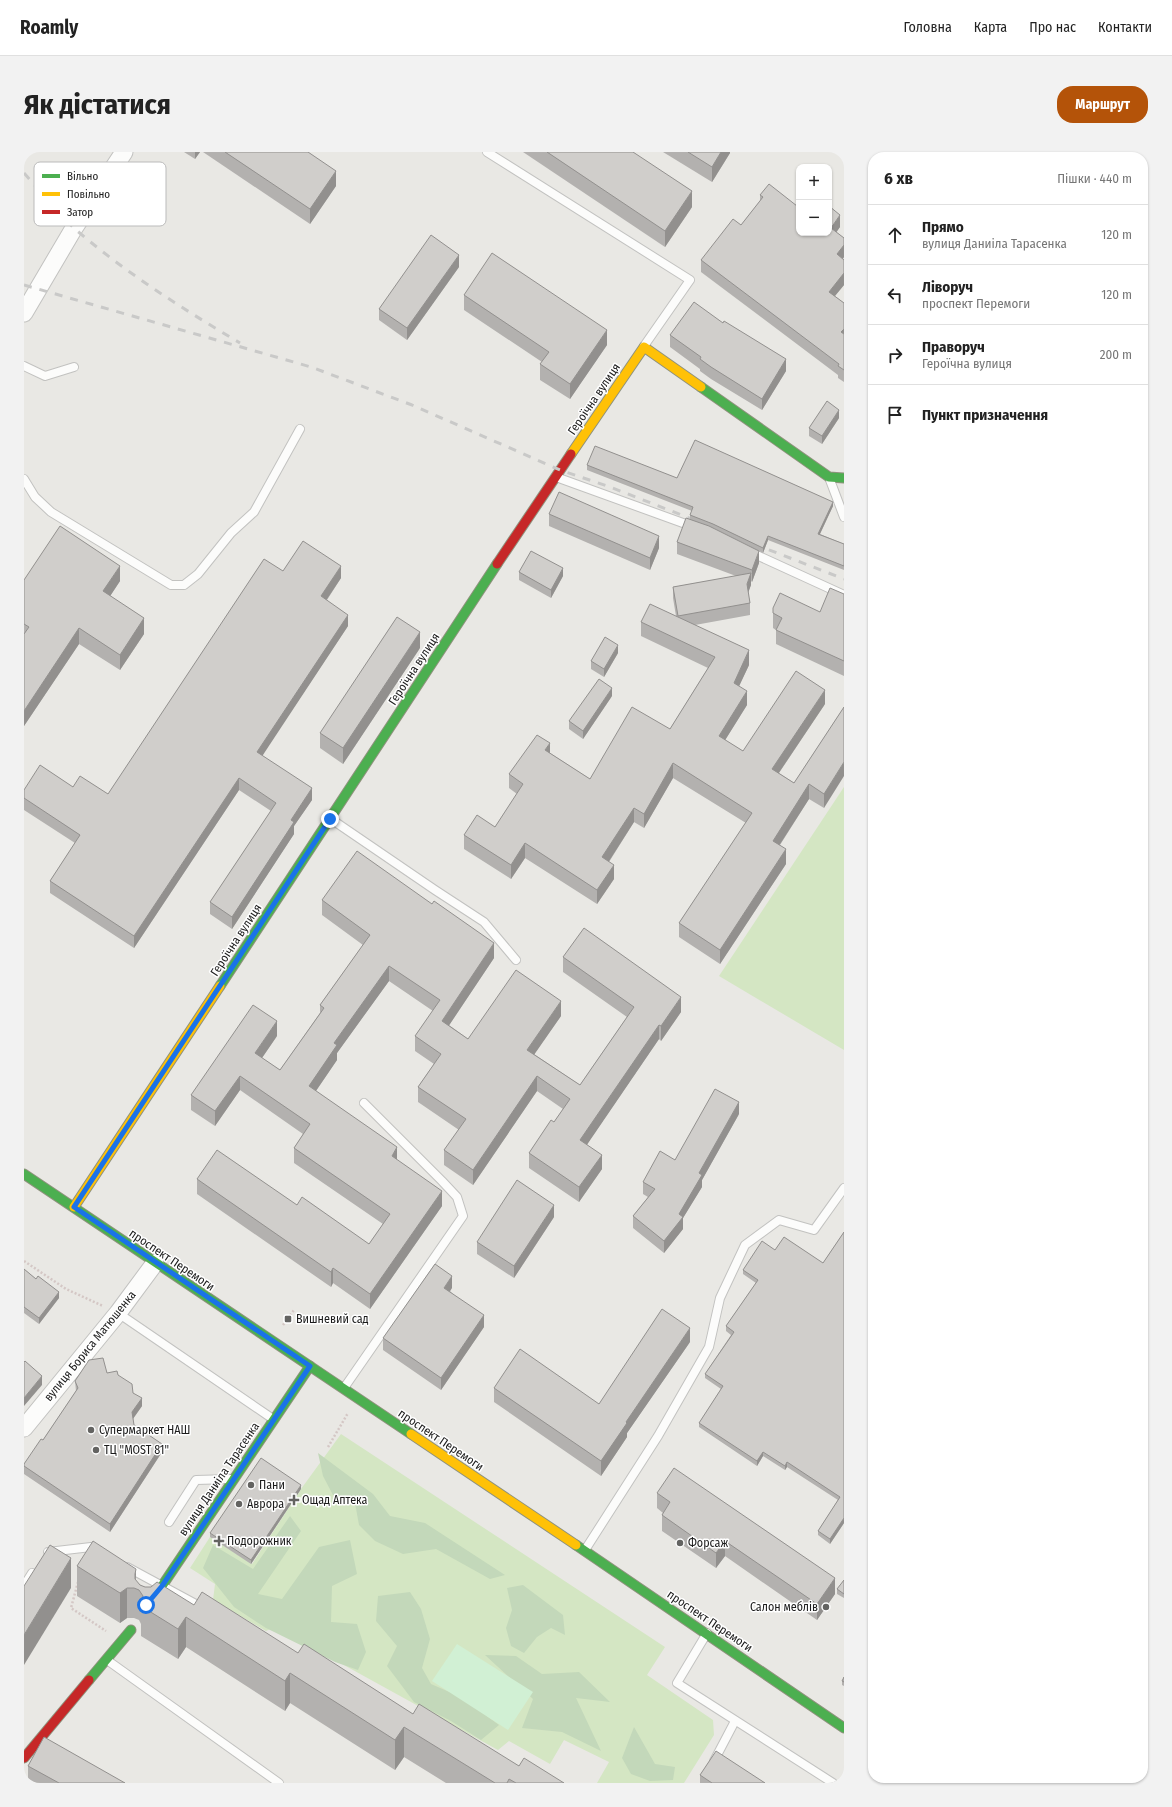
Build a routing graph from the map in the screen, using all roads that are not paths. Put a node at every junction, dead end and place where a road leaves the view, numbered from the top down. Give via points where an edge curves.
1 (124, 152) edge
2 (487, 152) edge
3 (117, 162) edge
4 (75, 226) edge
5 (24, 313) edge
6 (644, 347) junction
7 (24, 366) edge
8 (74, 367) dead end
9 (300, 430) dead end
10 (555, 477) junction
11 (829, 477) junction
12 (844, 478) edge
13 (24, 479) edge
14 (844, 517) edge
15 (704, 531) edge
16 (746, 550) edge
17 (844, 596) edge
18 (330, 819) junction
19 (516, 960) dead end
20 (364, 1103) dead end
21 (24, 1174) edge
22 (844, 1188) edge
23 (74, 1207) junction
24 (155, 1263) junction
25 (118, 1313) junction
26 (310, 1366) junction
27 (344, 1389) junction
28 (274, 1419) junction
29 (24, 1428) edge
30 (233, 1479) junction
31 (169, 1522) dead end
32 (584, 1550) junction
33 (104, 1554) edge
34 (43, 1558) edge
35 (116, 1561) edge
36 (35, 1569) edge
37 (24, 1586) edge
38 (162, 1586) junction
39 (146, 1605) edge
40 (211, 1612) edge
41 (131, 1630) dead end
42 (707, 1633) junction
43 (106, 1659) junction
44 (735, 1721) junction
45 (844, 1728) edge
46 (24, 1758) edge
47 (710, 1769) edge
48 (279, 1783) edge
49 (833, 1783) edge

1 - 3 street
2 - 6 lane via 690,280
4 - 5 street
6 - 10 street, Героїчна вулиця
6 - 11 street
7 - 8 lane via 45,376
9 - 13 lane via 254,512 231,532 198,574 184,585 171,585 51,512 35,497
10 - 15 lane
10 - 18 street, Героїчна вулиця
11 - 12 street
11 - 14 lane
16 - 17 lane
18 - 19 lane via 484,922
18 - 23 street, Героїчна вулиця
20 - 27 lane via 457,1197 463,1216
21 - 23 street, проспект Перемоги
22 - 32 lane via 814,1230 779,1220 745,1245 720,1298 709,1347 658,1436
23 - 24 street, проспект Перемоги
24 - 25 street, вулиця Бориса Матюшенка
24 - 26 street, проспект Перемоги
25 - 28 lane
25 - 29 street, вулиця Бориса Матюшенка
26 - 27 street, проспект Перемоги
26 - 28 street, вулиця Даниіла Тарасенка
27 - 32 street, проспект Перемоги
28 - 30 street, вулиця Даниіла Тарасенка
30 - 31 lane via 196,1480
30 - 38 street, вулиця Даниіла Тарасенка
32 - 42 street, проспект Перемоги
33 - 34 lane via 91,1547 47,1552
35 - 38 lane
36 - 37 lane
38 - 39 street, вулиця Даниіла Тарасенка
38 - 40 lane
41 - 43 street
42 - 44 lane via 677,1683
42 - 45 street, проспект Перемоги
43 - 46 street via 35,1750
43 - 48 lane
44 - 47 lane
44 - 49 lane

